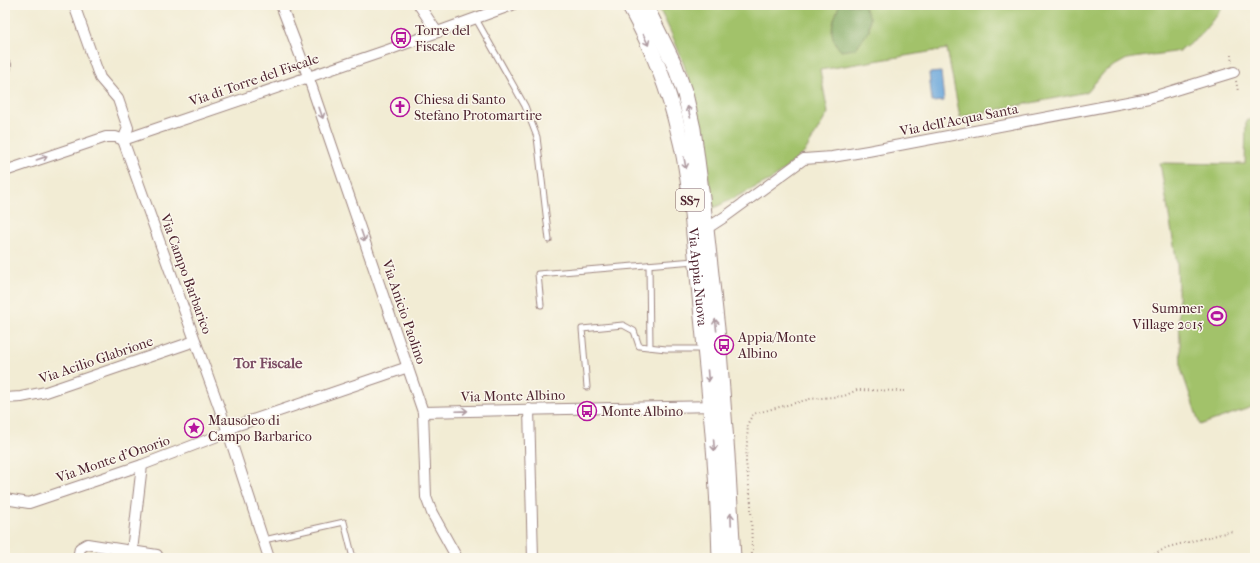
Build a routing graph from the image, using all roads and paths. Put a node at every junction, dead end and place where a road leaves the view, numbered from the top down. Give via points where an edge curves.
1 (74, 5) edge
2 (281, 5) edge
3 (419, 5) edge
4 (512, 5) edge
5 (629, 5) edge
6 (645, 5) edge
7 (476, 19) junction
8 (437, 32) junction
9 (1234, 72) dead end
10 (308, 76) junction
11 (123, 140) junction
12 (5, 171) edge
13 (706, 229) junction
14 (549, 240) dead end
15 (697, 261) junction
16 (650, 265) junction
17 (541, 305) dead end
18 (195, 341) junction
19 (650, 346) junction
20 (706, 349) junction
21 (408, 368) junction
22 (587, 387) dead end
23 (908, 391) dead end
24 (5, 398) edge
25 (717, 406) junction
26 (529, 409) junction
27 (423, 412) junction
28 (228, 432) junction
29 (142, 465) junction
30 (5, 499) edge
31 (1233, 530) dead end
32 (264, 540) junction
33 (132, 551) junction
34 (78, 558) edge
35 (158, 558) edge
36 (269, 558) edge
37 (353, 558) edge
38 (457, 558) edge
39 (533, 558) edge
40 (720, 558) edge
41 (733, 558) edge
42 (752, 558) edge
43 (1147, 558) edge

1 - 11 street, Via Campo Barbarico via 100,78 118,99 128,128
2 - 10 street, Via Anicio Paolino
3 - 8 street
4 - 7 street, Via di Torre del Fiscale
5 -> 15 main road, Via Appia Nuova / SS7 via 664,82 680,134
13 -> 6 main road, Via Appia Nuova / SS7 via 690,113 673,60
7 - 8 street, Via di Torre del Fiscale
7 - 14 lane via 525,106 537,137
8 - 10 street, Via di Torre del Fiscale
9 - 13 street, Via dell'Acqua Santa via 1149,98 868,151 804,159
10 - 11 street, Via di Torre del Fiscale
10 -> 21 street, Via Anicio Paolino
12 -> 11 street, Via di Torre del Fiscale via 106,137
11 - 18 street, Via Campo Barbarico
25 -> 13 main road, Via Appia Nuova / SS7 via 718,338
15 - 16 lane
15 - 20 main road, Via Appia Nuova / SS7
16 - 17 lane via 538,274
16 - 19 lane
18 - 24 street, Via Acilio Glabrione via 46,392
18 - 28 street, Via Campo Barbarico
19 - 20 lane via 666,349
19 - 22 lane via 639,346 634,331 624,325 582,329
20 -> 25 main road, Via Appia Nuova / SS7
21 - 27 street, Via Anicio Paolino
21 - 28 street, Via Monte d'Onorio via 235,426
23 - 42 path via 857,390 844,396 810,399 753,414 748,423 746,462 751,503
25 - 26 street, Via Monte Albino
25 -> 40 main road, Via Appia Nuova / SS7
41 -> 25 main road, Via Appia Nuova / SS7 via 730,492
27 -> 26 street, Via Monte Albino
26 - 39 street
27 - 38 street, Via Anicio Paolino via 426,497
28 - 29 street, Via Monte d'Onorio
28 - 32 street, Via Campo Barbarico
29 - 30 street, Via Monte d'Onorio via 29,503
29 - 33 street
31 - 43 path via 1168,547
32 - 36 street, Via Campo Barbarico
32 - 37 lane via 344,522
33 - 34 street via 87,544 80,548
33 - 35 street via 157,555

